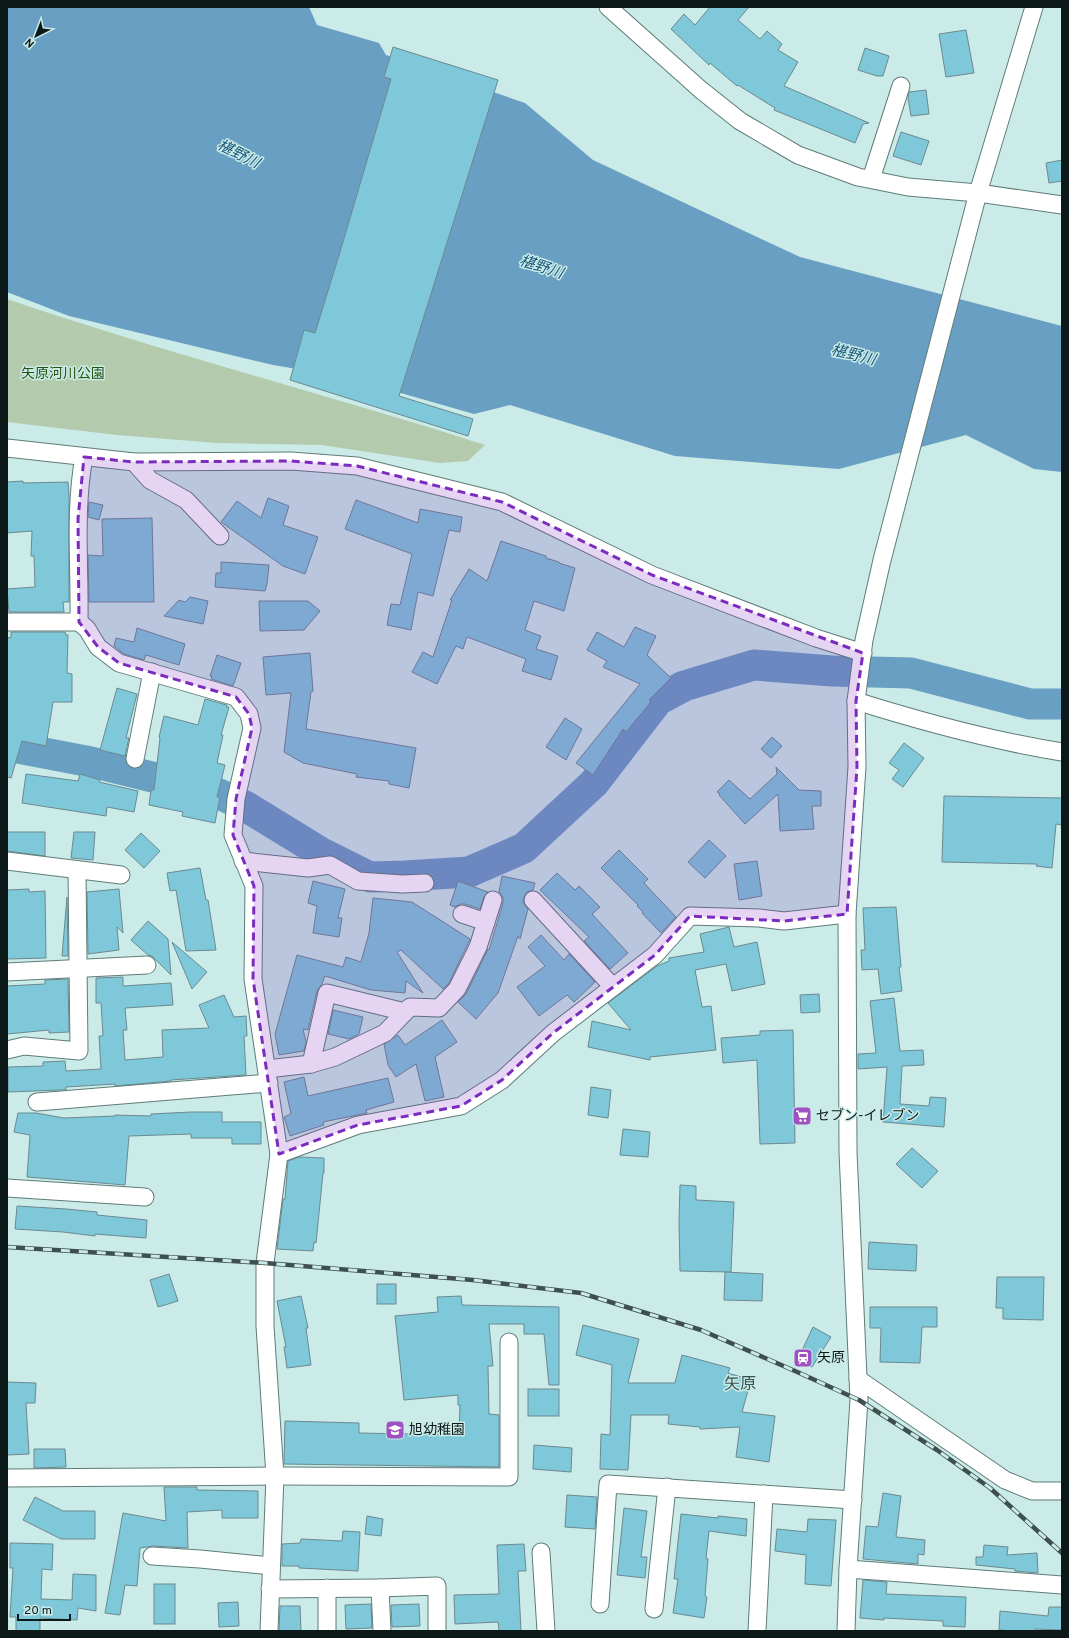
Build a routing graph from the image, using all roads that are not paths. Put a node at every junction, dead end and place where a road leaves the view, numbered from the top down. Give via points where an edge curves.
1 (608, 7) edge
2 (1034, 7) edge
3 (901, 86) dead end
4 (871, 179) junction
5 (976, 200) junction
6 (1062, 205) edge
7 (7, 448) edge
8 (84, 457) junction
9 (134, 462) junction
10 (220, 536) dead end
11 (7, 622) edge
12 (79, 622) junction
13 (864, 646) junction
14 (152, 672) junction
15 (856, 701) junction
16 (1062, 752) edge
17 (135, 759) dead end
18 (7, 861) edge
19 (243, 861) junction
20 (77, 870) junction
21 (121, 875) dead end
22 (425, 883) dead end
23 (493, 900) dead end
24 (533, 900) dead end
25 (462, 914) dead end
26 (847, 914) junction
27 (486, 922) junction
28 (147, 965) dead end
29 (79, 969) junction
30 (7, 972) edge
31 (613, 987) junction
32 (405, 1012) junction
33 (7, 1050) edge
34 (311, 1064) junction
35 (268, 1076) junction
36 (37, 1102) dead end
37 (279, 1154) junction
38 (7, 1188) edge
39 (145, 1197) dead end
40 (509, 1342) dead end
41 (858, 1379) junction
42 (275, 1476) junction
43 (7, 1478) edge
44 (666, 1487) junction
45 (1062, 1491) edge
46 (764, 1494) junction
47 (853, 1500) junction
48 (541, 1552) dead end
49 (152, 1556) dead end
50 (271, 1566) junction
51 (848, 1569) junction
52 (1062, 1585) edge
53 (327, 1588) junction
54 (380, 1588) junction
55 (270, 1590) junction
56 (600, 1604) dead end
57 (654, 1609) dead end
58 (269, 1631) edge
59 (327, 1631) edge
60 (382, 1631) edge
61 (438, 1631) edge
62 (546, 1631) edge
63 (757, 1631) edge
64 (846, 1631) edge

1 - 4 street via 701,90 740,121 798,155 858,177
2 - 5 street
3 - 4 street
4 - 5 street
5 - 6 street
5 - 13 street via 886,545
7 - 8 street
8 - 9 street
8 - 12 street via 78,519
9 - 10 street via 150,480 186,500
9 - 13 street via 291,461 357,466 502,502 652,575 816,638
11 - 12 street
12 - 14 street via 98,647 119,663
13 - 15 street
14 - 17 street
14 - 19 street via 236,697 249,714 252,728 236,799 232,835
15 - 16 street via 896,714
15 - 26 street via 857,767
18 - 20 street
19 - 22 street via 308,868 330,865 358,881
19 - 35 street via 254,886 253,979
20 - 21 street
20 - 29 street
23 - 27 street
24 - 31 street
25 - 27 street
26 - 31 street via 784,921 690,916 655,955
26 - 41 street via 848,1152
27 - 32 street via 478,947 457,989 439,1008 410,1007
28 - 29 street
29 - 30 street
29 - 33 street via 79,1051 24,1046
31 - 37 street via 553,1033 502,1080 461,1106 358,1125
32 - 34 street via 385,1033 335,1057
32 - 34 street via 328,993
34 - 35 street
35 - 36 street
35 - 37 street
37 - 42 street via 265,1263
38 - 39 street
40 - 42 street via 509,1477
41 - 45 street via 1004,1480 1032,1491
41 - 47 street via 858,1429
42 - 43 street
42 - 50 street
44 - 46 street
44 - 56 street via 608,1484
44 - 57 street
46 - 47 street
46 - 63 street
47 - 51 street
48 - 62 street
49 - 50 street
50 - 55 street
51 - 52 street
51 - 64 street
53 - 54 street
53 - 55 street
53 - 59 street
54 - 60 street
54 - 61 street via 437,1586
55 - 58 street

